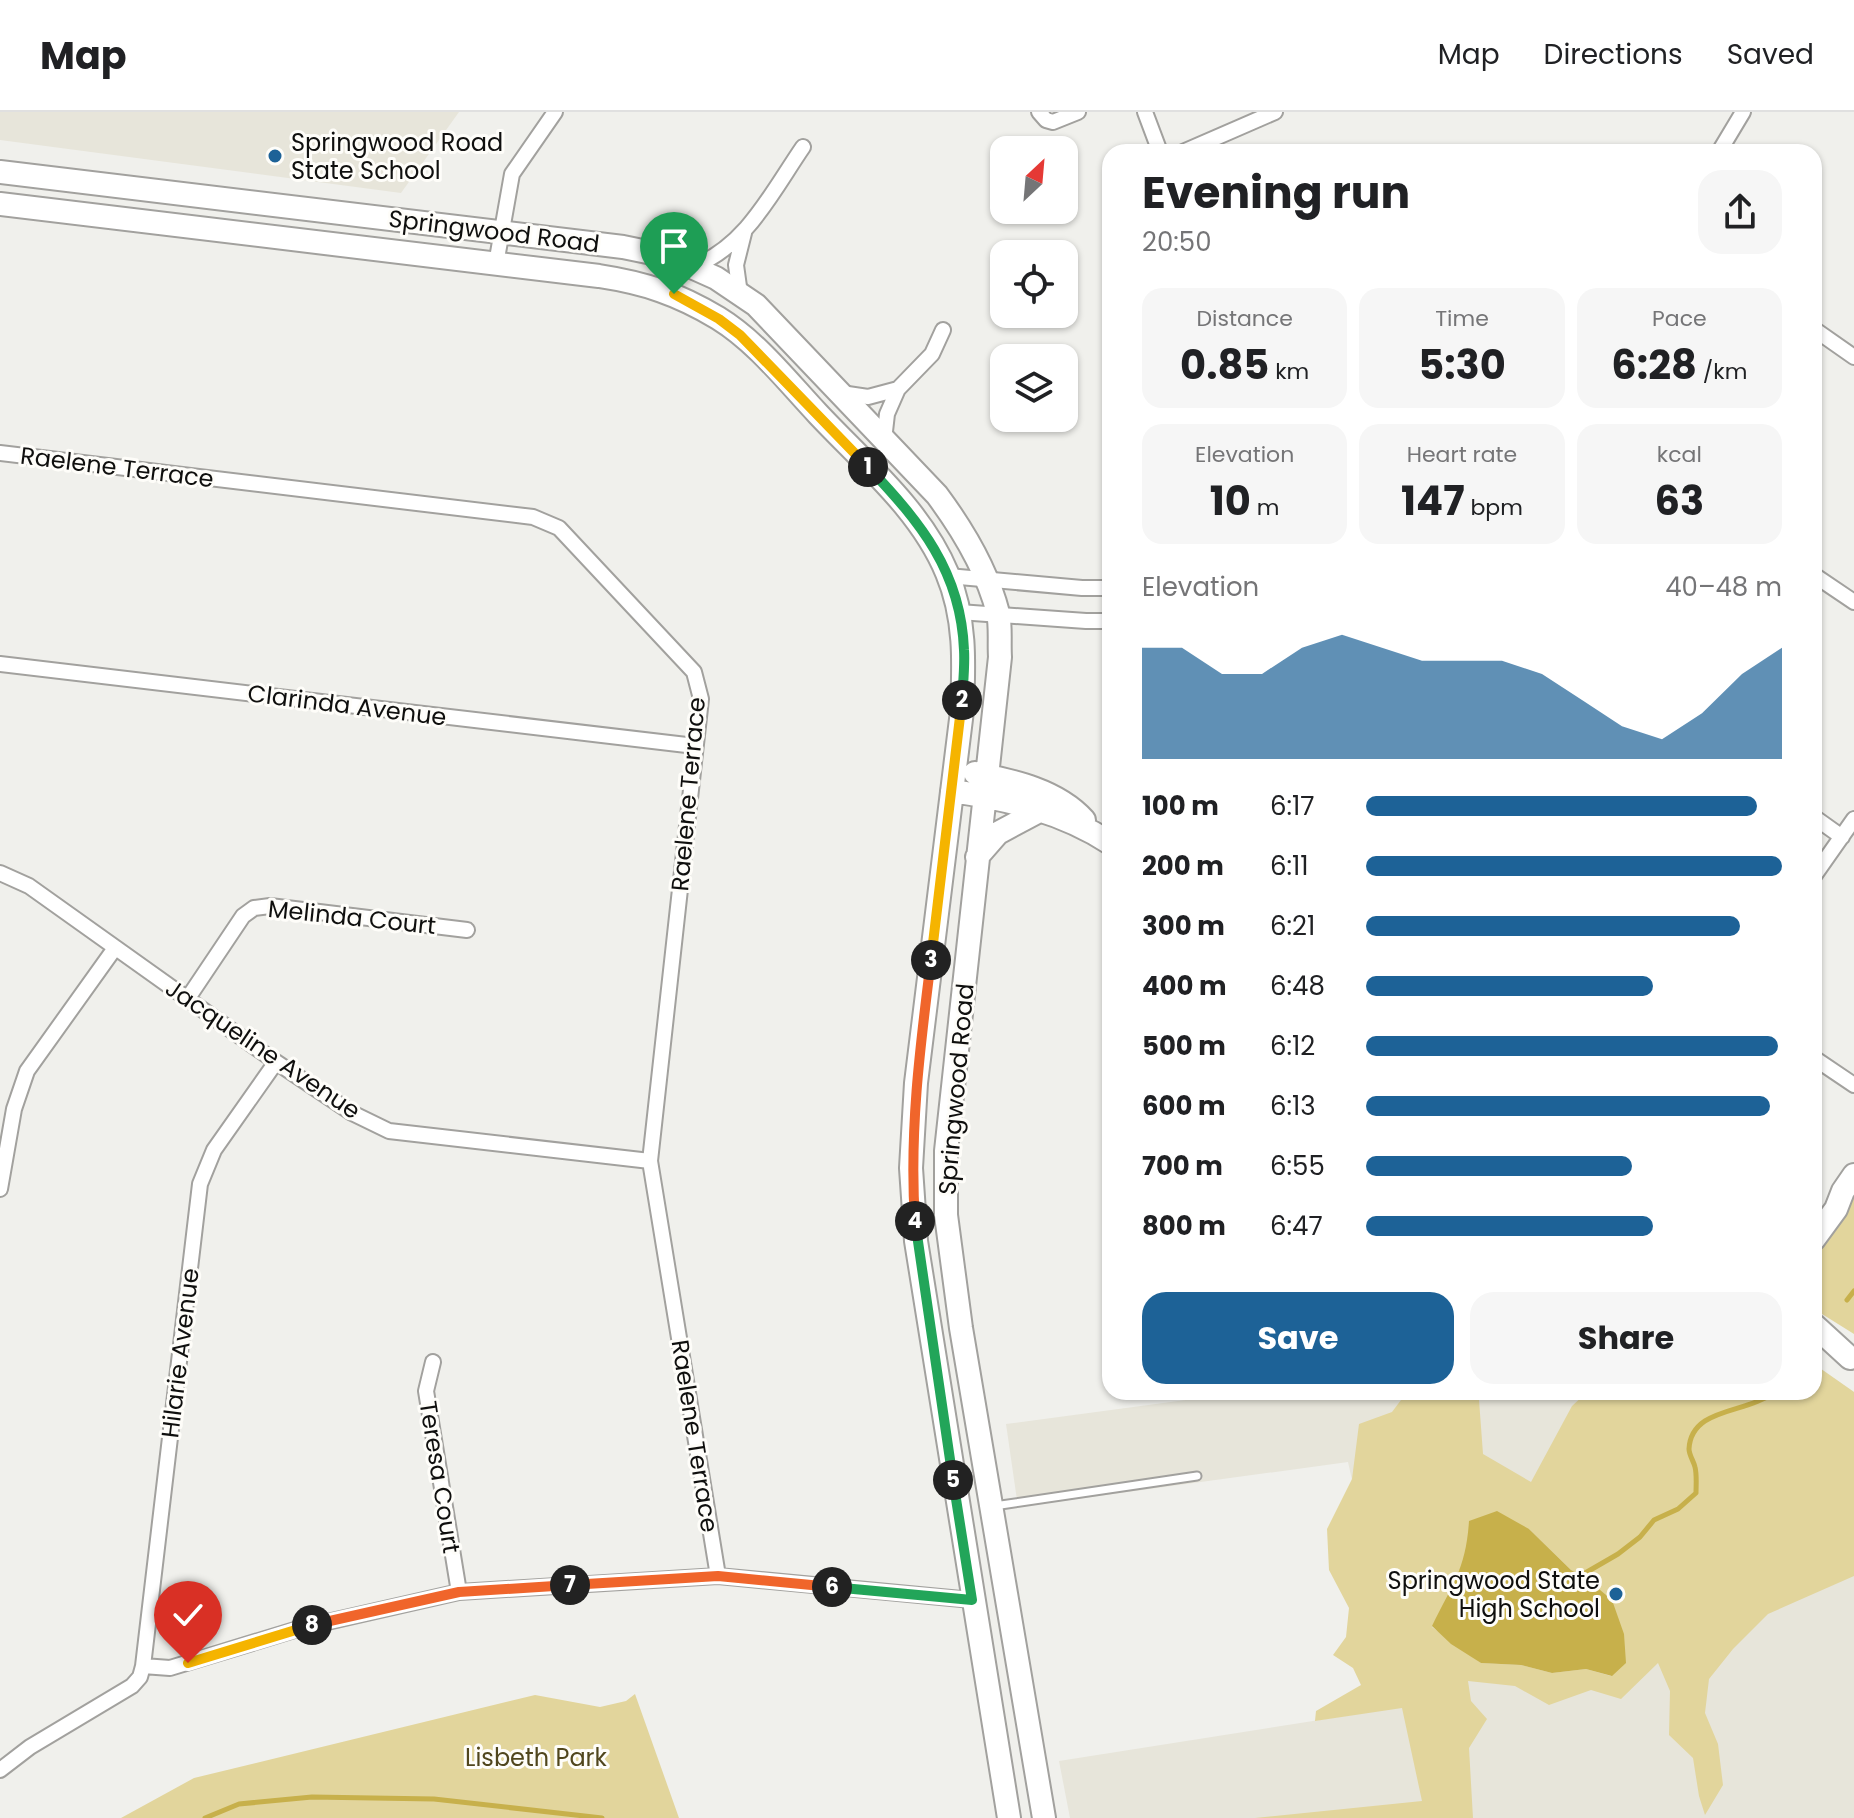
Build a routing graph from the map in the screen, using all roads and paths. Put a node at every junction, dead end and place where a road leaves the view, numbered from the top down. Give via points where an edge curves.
1 (555, 112) edge
2 (1039, 112) edge
3 (1078, 112) edge
4 (1145, 112) edge
5 (1275, 112) edge
6 (1743, 112) edge
7 (1157, 144) edge
8 (1201, 144) edge
9 (1724, 144) edge
10 (803, 147) dead end
11 (0, 172) edge
12 (0, 204) edge
13 (501, 232) junction
14 (744, 233) junction
15 (496, 264) junction
16 (692, 267) junction
17 (740, 294) junction
18 (943, 330) dead end
19 (1822, 335) edge
20 (1854, 357) edge
21 (898, 389) junction
22 (841, 393) junction
23 (884, 440) junction
24 (0, 453) edge
25 (948, 576) junction
26 (986, 578) junction
27 (1822, 580) edge
28 (1102, 588) edge
29 (1854, 602) edge
30 (959, 612) junction
31 (998, 615) junction
32 (1102, 621) edge
33 (0, 664) edge
34 (695, 746) junction
35 (953, 780) junction
36 (986, 786) junction
37 (1041, 810) junction
38 (1854, 819) edge
39 (1822, 823) edge
40 (1102, 837) edge
41 (1842, 837) junction
42 (1102, 838) edge
43 (977, 857) junction
44 (1822, 865) edge
45 (0, 873) edge
46 (467, 930) dead end
47 (115, 948) junction
48 (188, 998) junction
49 (276, 1062) junction
50 (1822, 1063) edge
51 (1854, 1085) edge
52 (650, 1161) junction
53 (1849, 1183) edge
54 (0, 1189) edge
55 (1822, 1207) edge
56 (1822, 1228) edge
57 (1822, 1332) edge
58 (1822, 1346) edge
59 (1852, 1359) edge
60 (433, 1362) dead end
61 (1197, 1476) dead end
62 (992, 1506) junction
63 (718, 1576) junction
64 (459, 1592) junction
65 (972, 1600) junction
66 (143, 1666) junction
67 (0, 1770) edge
68 (1009, 1818) edge
69 (1044, 1818) edge

1 - 13 street via 512,174
2 - 3 street via 1053,122
4 - 7 street
5 - 8 street
6 - 9 street
10 - 14 street
11 - 13 main road, Springwood Road
12 - 15 main road, Springwood Road
13 - 15 street
13 - 16 main road, Springwood Road via 623,247
14 - 16 street
14 - 17 street via 736,265
15 - 25 main road, Springwood Road via 636,282 674,294 719,319 763,356 913,515
16 - 17 main road, Springwood Road
17 - 22 main road, Springwood Road
18 - 21 street via 932,354
19 - 20 street
21 - 22 street via 868,397
21 - 23 street
22 - 23 main road, Springwood Road
23 - 26 main road, Springwood Road via 960,526
24 - 34 street, Raelene Terrace via 533,517 559,528 694,672 701,699
25 - 26 street
25 - 30 main road, Springwood Road
26 - 28 street
26 - 31 main road, Springwood Road
27 - 29 street
30 - 31 street
30 - 35 main road, Springwood Road via 962,711
31 - 32 street
31 - 36 main road, Springwood Road via 1000,657
33 - 34 street, Clarinda Avenue
34 - 52 street, Raelene Terrace
35 - 36 main road
35 - 65 main road, Springwood Road via 916,1083 911,1168 916,1241
36 - 37 main road
36 - 40 main road via 1051,796
36 - 43 main road, Springwood Road
37 - 42 main road
37 - 43 main road via 998,833
38 - 41 street
39 - 41 street
41 - 44 street
43 - 62 main road, Springwood Road via 945,1188 961,1328
45 - 47 street, Jacqueline Avenue via 29,886
46 - 48 street, Melinda Court via 254,908 243,916
47 - 48 street, Jacqueline Avenue
47 - 54 street via 27,1071 14,1109
48 - 49 street, Jacqueline Avenue
49 - 52 street, Jacqueline Avenue via 389,1131
49 - 66 street, Hilarie Avenue via 214,1150 200,1184
50 - 51 street
52 - 63 street, Raelene Terrace
53 - 55 main road
53 - 56 main road
57 - 59 main road
58 - 59 main road
60 - 64 street, Teresa Court via 426,1391
61 - 62 lane
62 - 69 main road, Springwood Road
63 - 64 street
63 - 65 street
64 - 66 street via 301,1628 170,1668
65 - 68 main road, Springwood Road
66 - 67 street via 132,1686

